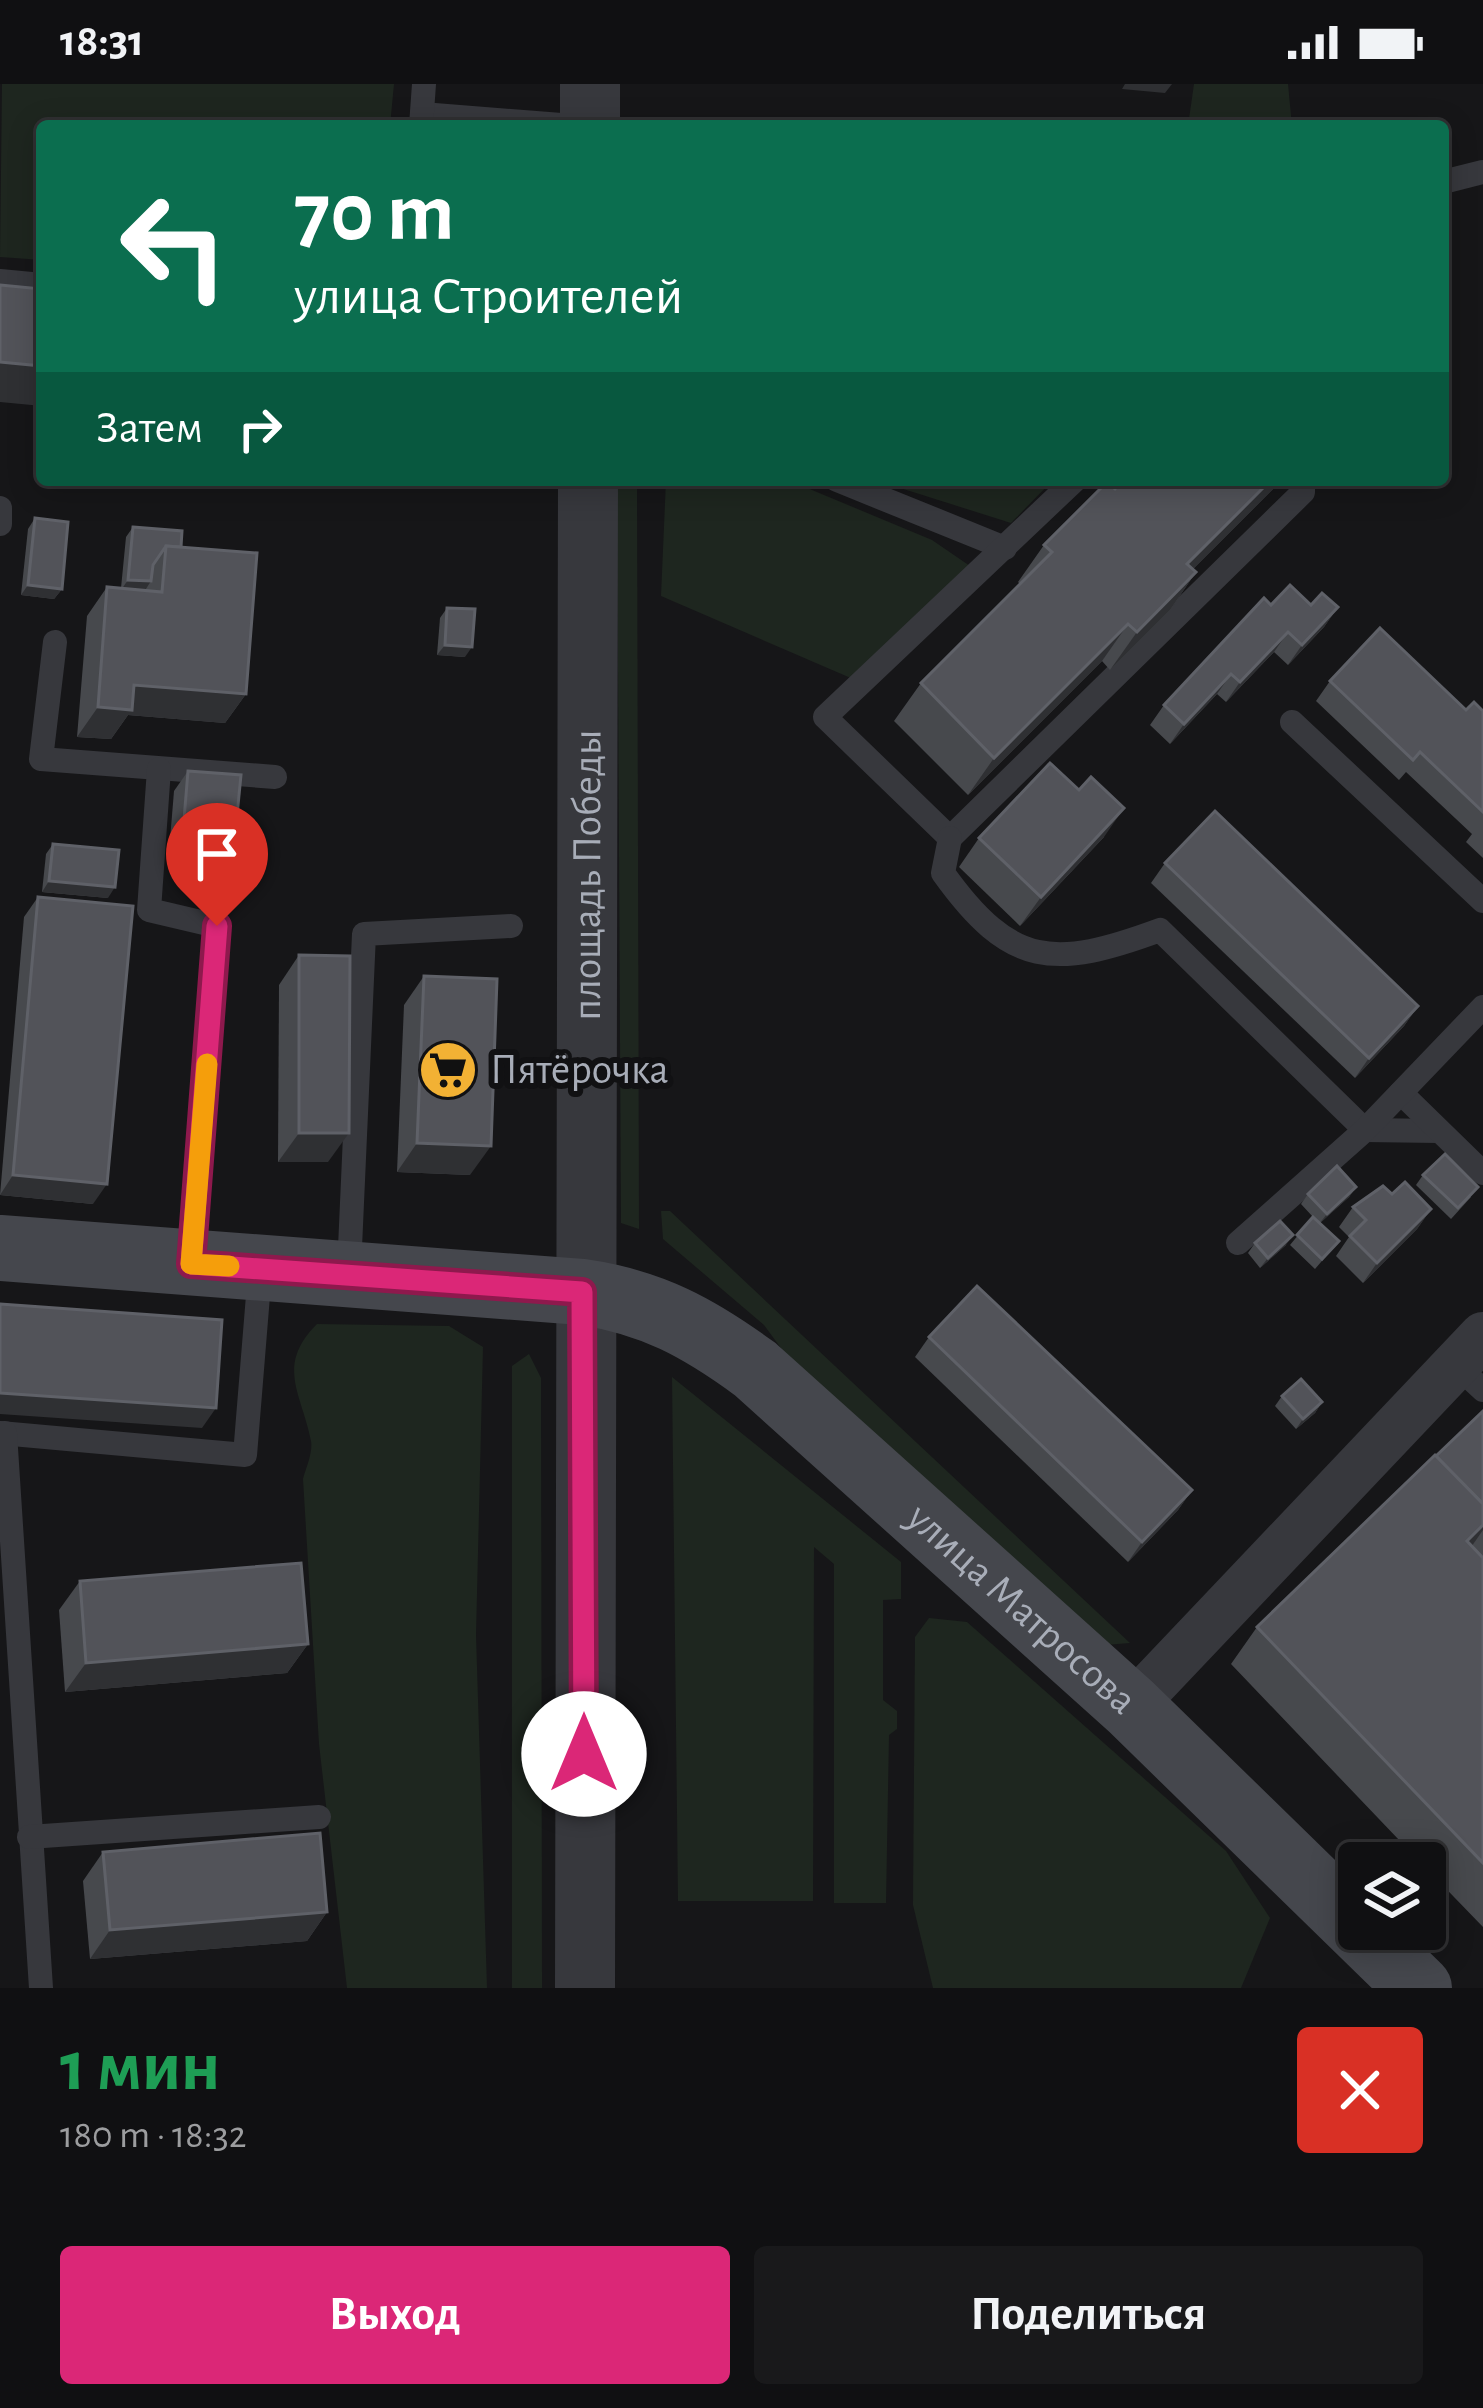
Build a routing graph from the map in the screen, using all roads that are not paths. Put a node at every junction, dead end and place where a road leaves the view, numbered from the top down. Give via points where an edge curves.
1 (424, 84) edge
2 (590, 84) edge
3 (422, 120) edge
4 (590, 120) edge
5 (1483, 172) edge
6 (1449, 180) edge
7 (0, 281) edge
8 (36, 284) edge
9 (588, 486) edge
10 (852, 486) edge
11 (1070, 486) edge
12 (1303, 486) edge
13 (0, 508) edge
14 (0, 524) edge
15 (1005, 548) junction
16 (55, 642) dead end
17 (1292, 722) dead end
18 (159, 769) junction
19 (275, 777) dead end
20 (950, 838) junction
21 (1483, 901) edge
22 (511, 926) dead end
23 (1483, 1006) edge
24 (1401, 1093) junction
25 (1365, 1130) junction
26 (1439, 1131) junction
27 (1483, 1173) edge
28 (1238, 1244) dead end
29 (0, 1248) edge
30 (191, 1264) junction
31 (260, 1268) junction
32 (349, 1275) junction
33 (582, 1292) junction
34 (1474, 1363) edge
35 (3, 1433) edge
36 (1130, 1707) junction
37 (319, 1817) dead end
38 (29, 1837) junction
39 (41, 1988) edge
40 (585, 1988) edge
41 (1419, 1988) edge

1 - 3 lane
2 - 4 street
5 - 6 lane
7 - 8 lane
9 - 33 street, площадь Победы
10 - 15 lane
11 - 15 lane
12 - 20 lane
13 - 14 lane
15 - 20 lane via 825,717
16 - 18 lane via 41,759
17 - 21 lane
18 - 19 lane
18 - 30 lane via 149,910 217,926
20 - 25 lane via 943,873 979,924 1033,952 1065,955 1160,930
22 - 32 lane via 364,934
23 - 24 lane
24 - 25 lane
24 - 26 lane
25 - 26 lane
25 - 28 lane
26 - 27 lane
29 - 30 main road, улица Матросова
30 - 31 main road, улица Матросова
31 - 32 main road, улица Матросова
31 - 35 lane via 245,1455
32 - 33 main road, улица Матросова
33 - 36 main road, улица Матросова via 651,1305 755,1369
33 - 40 street, площадь Победы
34 - 36 street
35 - 38 lane
36 - 41 main road, улица Матросова
37 - 38 lane
38 - 39 lane

